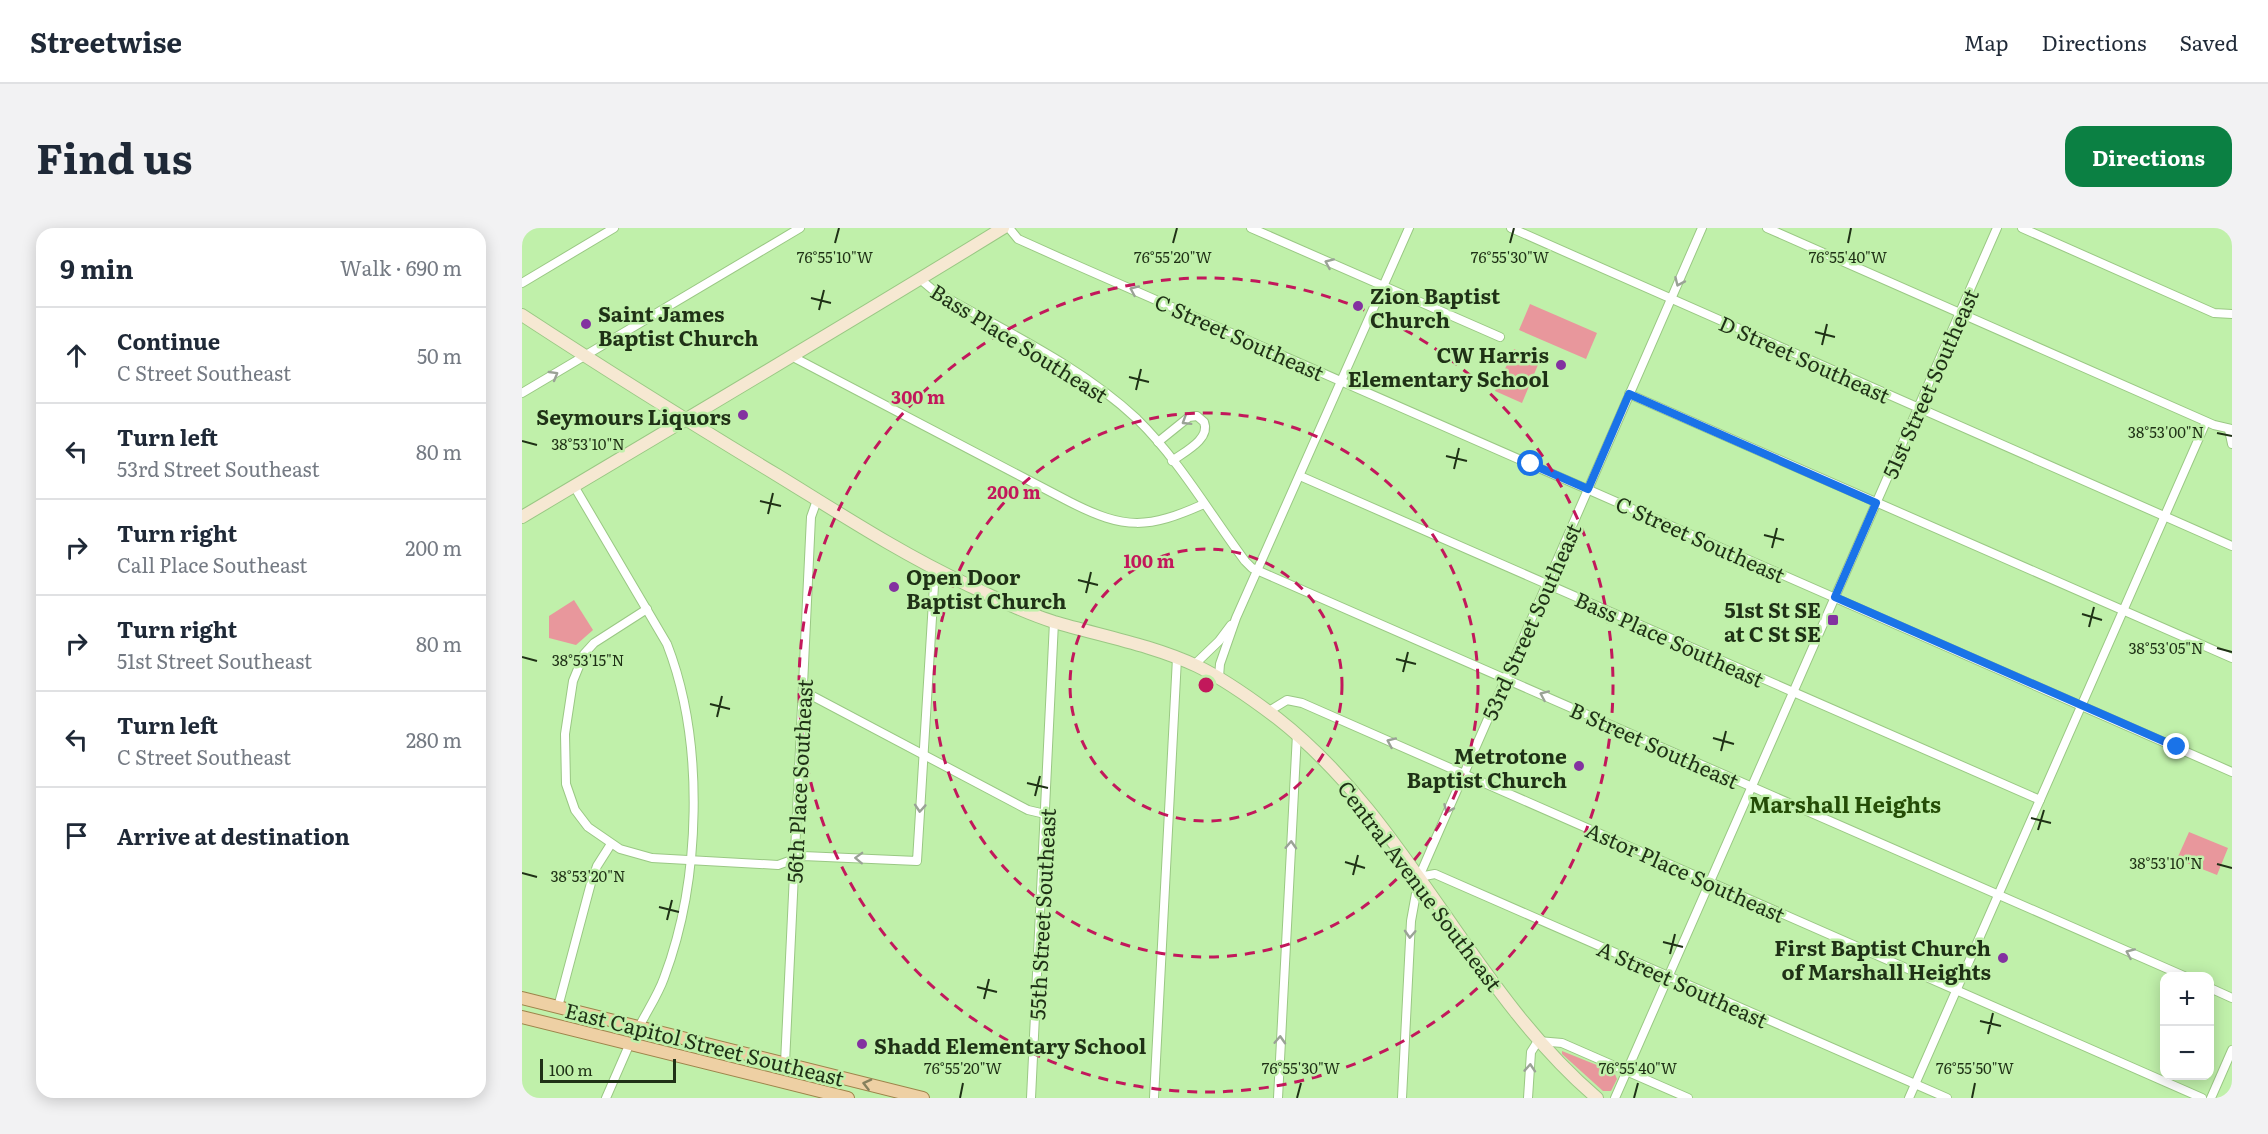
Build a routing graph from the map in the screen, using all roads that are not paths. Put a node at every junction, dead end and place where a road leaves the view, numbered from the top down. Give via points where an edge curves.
1 (614, 228) edge
2 (800, 228) edge
3 (1003, 228) edge
4 (1009, 228) edge
5 (1251, 228) edge
6 (1409, 228) edge
7 (1511, 228) edge
8 (1702, 228) edge
9 (1767, 228) edge
10 (1997, 228) edge
11 (2022, 228) edge
12 (920, 279) junction
13 (522, 283) edge
14 (1383, 286) junction
15 (1671, 299) junction
16 (1959, 313) junction
17 (2232, 314) edge
18 (522, 315) edge
19 (1500, 337) dead end
20 (586, 357) junction
21 (793, 357) junction
22 (1342, 380) junction
23 (522, 393) edge
24 (1629, 394) junction
25 (1918, 408) junction
26 (685, 418) junction
27 (2206, 422) junction
28 (2230, 429) edge
29 (1158, 442) junction
30 (2232, 444) edge
31 (1172, 461) junction
32 (1300, 476) junction
33 (574, 486) junction
34 (1588, 489) junction
35 (817, 500) junction
36 (1876, 503) junction
37 (1204, 504) junction
38 (2164, 516) junction
39 (522, 517) edge
40 (2232, 546) edge
41 (935, 569) junction
42 (1258, 570) junction
43 (1546, 584) junction
44 (1835, 597) junction
45 (647, 609) junction
46 (2123, 610) junction
47 (1236, 618) junction
48 (1054, 622) junction
49 (1177, 658) junction
50 (2232, 658) edge
51 (1194, 665) junction
52 (1219, 677) junction
53 (1505, 678) junction
54 (802, 691) junction
55 (1793, 692) junction
56 (2081, 705) junction
57 (1269, 711) junction
58 (1297, 734) junction
59 (924, 755) junction
60 (2232, 771) edge
61 (1464, 773) junction
62 (1752, 786) junction
63 (2040, 800) junction
64 (1046, 814) junction
65 (611, 844) junction
66 (794, 860) junction
67 (690, 861) junction
68 (1419, 877) junction
69 (1709, 882) junction
70 (1999, 894) junction
71 (2175, 972) edge
72 (1668, 976) junction
73 (1957, 990) junction
74 (2214, 990) edge
75 (522, 998) edge
76 (2232, 998) edge
77 (558, 1006) junction
78 (522, 1017) edge
79 (639, 1027) junction
80 (1538, 1041) junction
81 (630, 1044) junction
82 (2232, 1050) edge
83 (785, 1063) junction
84 (1627, 1071) junction
85 (1915, 1084) junction
86 (606, 1098) edge
87 (848, 1098) edge
88 (923, 1098) edge
89 (1031, 1098) edge
90 (1154, 1098) edge
91 (1278, 1098) edge
92 (1402, 1098) edge
93 (1528, 1098) edge
94 (1598, 1098) edge
95 (1615, 1098) edge
96 (1688, 1098) edge
97 (1909, 1098) edge
98 (1947, 1098) edge
99 (2202, 1098) edge
100 (2211, 1098) edge

1 - 13 street
2 - 20 street
3 - 12 main road
22 -> 4 street, C Street Southeast via 1018,239
14 -> 5 street
6 - 14 street
7 - 15 street, D Street Southeast
8 -> 15 street, 53rd Street Southeast
9 - 16 street
10 - 16 street, 51st Street Southeast
11 - 17 street via 2214,313
12 - 21 main road
12 - 29 street, Bass Place Southeast via 1082,376 1118,402
14 - 19 street
14 - 22 street
15 - 24 street, 53rd Street Southeast
15 - 25 street, D Street Southeast
16 - 25 street, 51st Street Southeast
16 - 27 street
18 - 20 main road, Central Avenue Southeast
23 -> 20 street
20 - 26 main road, Central Avenue Southeast
21 - 26 main road
21 - 37 street via 1105,518 1150,523
22 - 32 street
22 - 34 street, C Street Southeast
24 - 34 street, 53rd Street Southeast
24 - 36 street
25 - 36 street, 51st Street Southeast
25 - 38 street, D Street Southeast
26 - 33 main road
26 - 35 main road, Central Avenue Southeast
27 - 28 street
27 - 38 street
28 - 30 street
29 - 31 street, Bass Place Southeast
31 -> 29 street via 1201,438 1206,430 1204,422 1197,416 1189,417
31 - 37 street, Bass Place Southeast
32 - 42 street
32 - 43 street, Bass Place Southeast
33 - 39 main road
33 - 45 street
34 - 43 street, 53rd Street Southeast
34 - 44 street, C Street Southeast
35 - 41 main road, Central Avenue Southeast
35 - 54 street, 56th Place Southeast via 811,517
36 - 44 street, 51st Street Southeast
36 - 46 street
37 - 42 street, Bass Place Southeast via 1245,561
38 - 40 street, D Street Southeast
38 - 46 street
41 - 48 main road, Central Avenue Southeast
41 - 59 street
42 - 47 street
42 - 53 street, B Street Southeast
43 - 53 street, 53rd Street Southeast
43 - 55 street, Bass Place Southeast
44 - 55 street, 51st Street Southeast
44 - 56 street, C Street Southeast
45 - 65 street via 589,648 578,666 568,702 567,792 579,817
45 - 67 street via 676,666 684,703 692,766
46 - 50 street
46 - 56 street
47 - 51 street
47 - 52 street
48 - 49 main road, Central Avenue Southeast
48 - 64 street, 55th Street Southeast
49 - 51 main road, Central Avenue Southeast
49 - 90 street
51 - 52 main road, Central Avenue Southeast
52 - 57 main road, Central Avenue Southeast
53 - 61 street, 53rd Street Southeast
62 -> 53 street, B Street Southeast
54 - 59 street
54 - 66 street, 56th Place Southeast
55 - 62 street, 51st Street Southeast
55 - 63 street, Bass Place Southeast
56 - 60 street, C Street Southeast
56 - 63 street
57 - 58 main road, Central Avenue Southeast
61 -> 57 street, Astor Place Southeast via 1299,701 1287,700
58 - 68 main road, Central Avenue Southeast via 1359,798
91 -> 58 street
59 - 64 street via 1028,810
59 -> 66 street via 917,861 803,856
61 -> 68 street, 53rd Street Southeast
61 - 69 street, Astor Place Southeast
62 - 69 street, 51st Street Southeast
62 - 70 street, B Street Southeast
63 - 70 street
64 - 89 street, 55th Street Southeast
65 - 67 street via 640,856
65 - 77 street via 591,883
66 - 67 street via 778,865
66 - 83 street, 56th Place Southeast
67 - 79 street via 686,901 675,945 664,979
68 - 72 street, A Street Southeast via 1435,874
68 - 80 main road, Central Avenue Southeast
68 -> 92 street, 53rd Street Southeast via 1410,921
69 - 72 street, 51st Street Southeast
69 - 73 street, Astor Place Southeast
71 -> 70 street, B Street Southeast
70 - 73 street
72 - 84 street, 51st Street Southeast
72 - 85 street, A Street Southeast
73 - 85 street
73 - 99 street, Astor Place Southeast
74 - 76 street
75 - 77 main road, East Capitol Street Southeast
77 - 79 main road, East Capitol Street Southeast
78 - 81 main road
79 - 83 main road, East Capitol Street Southeast
80 - 84 street via 1562,1043
93 -> 80 street via 1531,1052
80 - 94 main road, Central Avenue Southeast
81 - 86 street
81 - 87 main road
82 - 100 street
88 -> 83 main road, East Capitol Street Southeast
84 - 95 street, 51st Street Southeast
84 - 96 street
85 - 97 street
85 - 98 street, A Street Southeast

